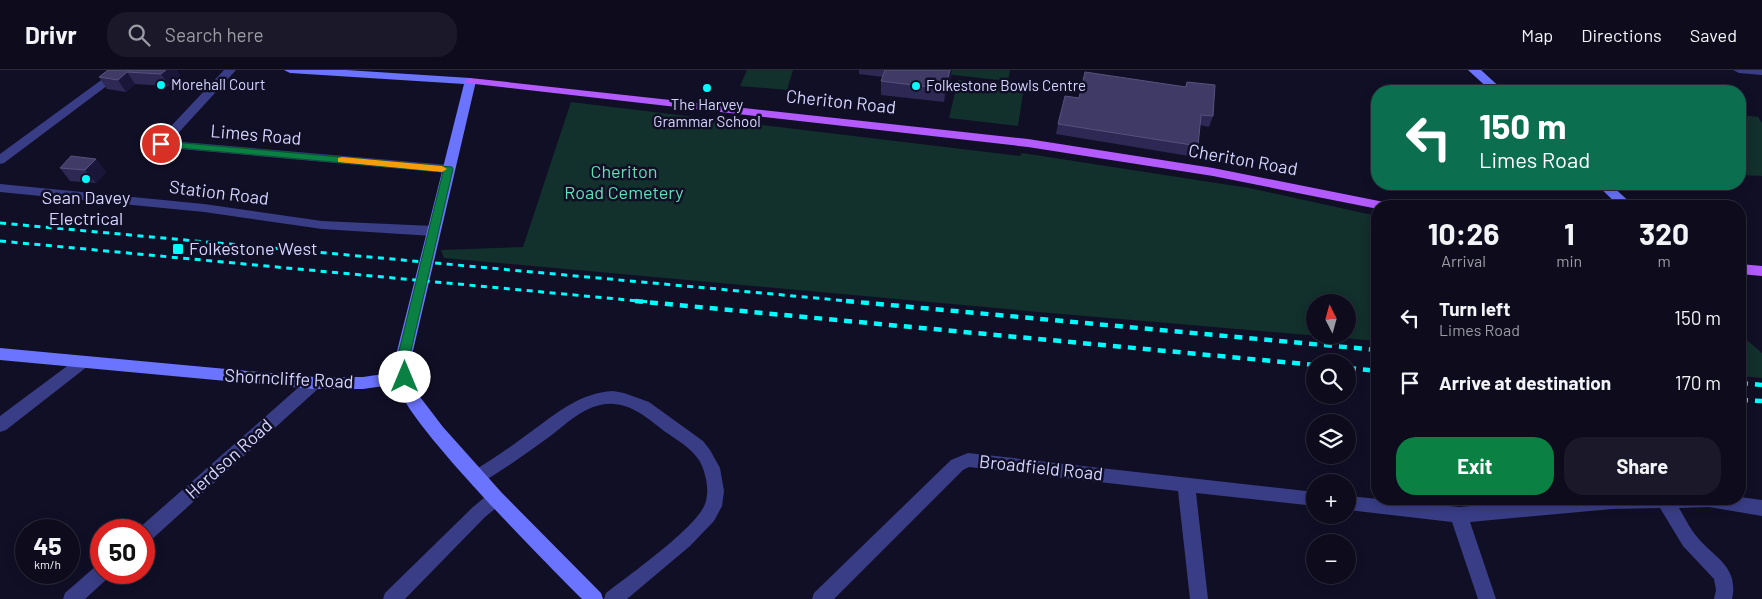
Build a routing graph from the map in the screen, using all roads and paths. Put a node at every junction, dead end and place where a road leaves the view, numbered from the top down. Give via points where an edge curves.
1 (122, 70) edge
2 (230, 70) edge
3 (290, 70) edge
4 (1474, 70) edge
5 (1739, 70) edge
6 (490, 72) dead end
7 (1762, 72) edge
8 (469, 75) edge
9 (1491, 85) edge
10 (147, 143) dead end
11 (161, 144) junction
12 (0, 160) edge
13 (448, 169) junction
14 (0, 188) edge
15 (1609, 190) edge
16 (1621, 200) edge
17 (1371, 203) edge
18 (433, 231) junction
19 (1746, 270) edge
20 (1762, 271) edge
21 (0, 354) edge
22 (82, 362) junction
23 (405, 377) junction
24 (314, 383) junction
25 (0, 425) edge
26 (477, 477) junction
27 (1186, 483) junction
28 (496, 498) junction
29 (1306, 498) edge
30 (1356, 504) edge
31 (1574, 505) edge
32 (1668, 505) edge
33 (1742, 505) edge
34 (1762, 508) edge
35 (1459, 514) junction
36 (155, 525) edge
37 (90, 583) edge
38 (72, 599) edge
39 (392, 599) edge
40 (594, 599) edge
41 (613, 599) edge
42 (821, 599) edge
43 (1199, 599) edge
44 (1486, 599) edge
45 (1723, 599) edge

1 - 12 street
2 - 11 street, Limes Road
3 - 8 main road, Cheriton Road
4 - 9 main road
5 - 7 street
6 - 8 main road
8 - 13 main road
8 - 17 main road, Cheriton Road via 1028,143 1212,172
10 - 11 street
11 - 13 street, Limes Road
13 - 18 main road
14 - 18 street, Station Road via 204,208 322,225
15 - 16 main road
18 - 23 main road via 404,355
19 - 20 main road
21 - 22 main road, Shorncliffe Road
22 - 24 main road, Shorncliffe Road
22 - 25 street
23 - 24 main road, Shorncliffe Road via 363,383
23 - 26 main road via 406,390 436,432
24 - 36 street, Herdson Road
26 - 28 main road
26 - 41 street via 503,462 576,408 605,398 620,398 646,407 700,448 714,478 713,508 697,529
27 - 29 street, Broadfield Road
27 - 42 street, Broadfield Road via 968,460 956,465
27 - 43 street
28 - 39 street
28 - 40 main road
30 - 35 street
31 - 35 street
32 - 45 street via 1693,546 1720,572 1725,583
33 - 34 street
35 - 44 street
37 - 38 street

